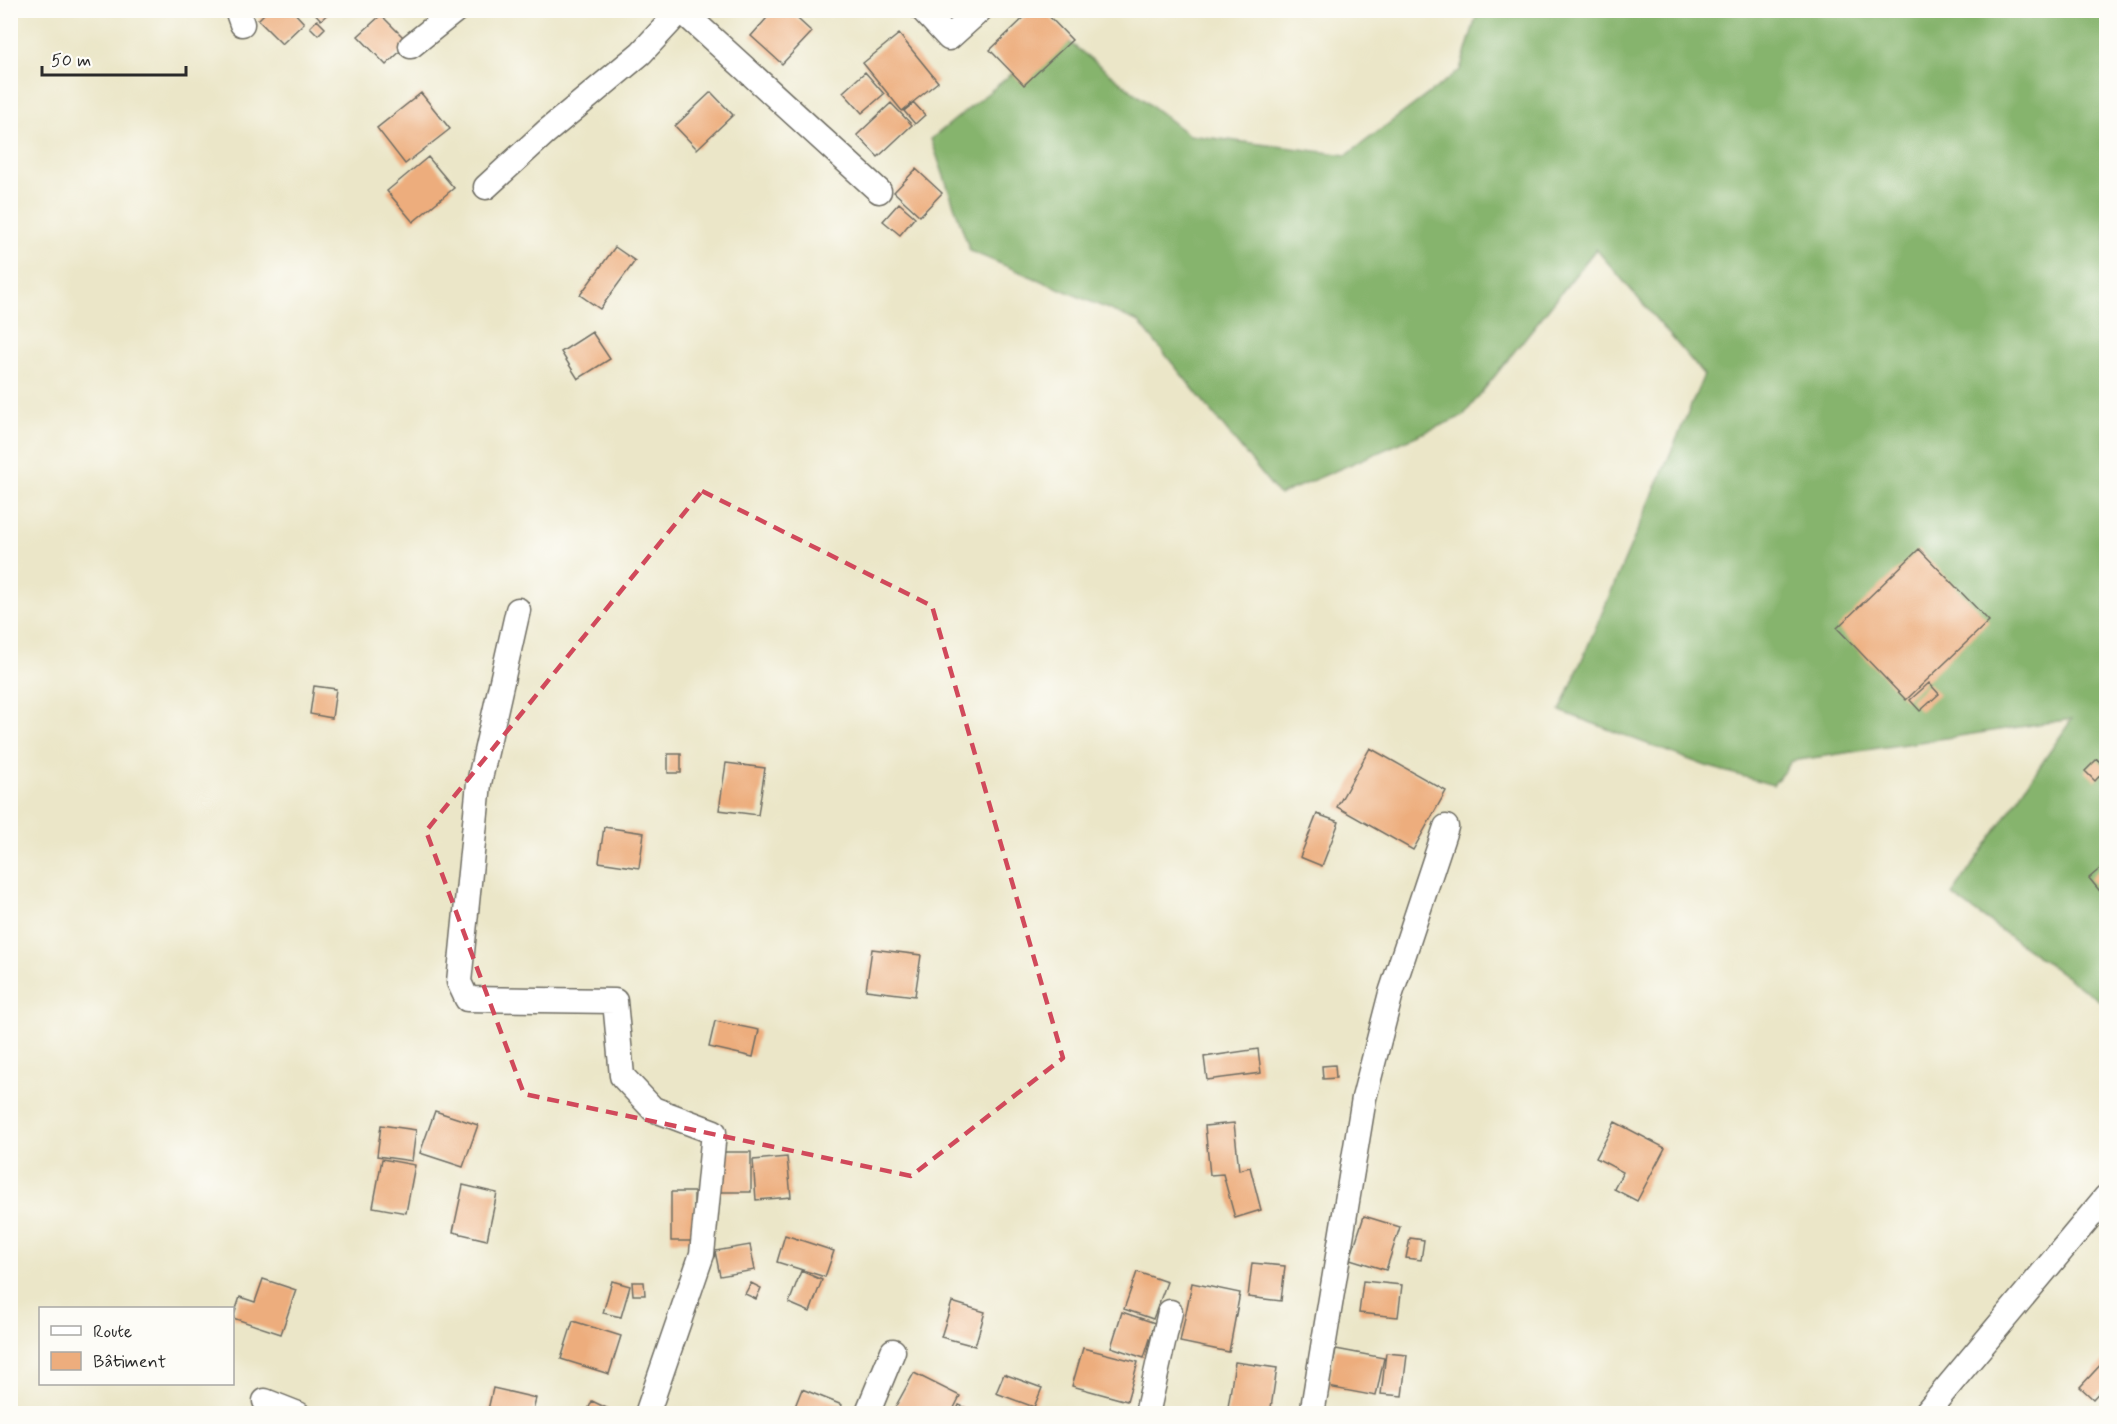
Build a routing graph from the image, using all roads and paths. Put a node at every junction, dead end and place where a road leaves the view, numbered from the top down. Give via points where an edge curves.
1 (456, 10) edge
2 (681, 10) edge
3 (923, 10) edge
4 (980, 10) edge
5 (411, 46) dead end
6 (486, 187) dead end
7 (879, 191) dead end
8 (518, 610) dead end
9 (1446, 827) dead end
10 (2106, 1197) edge
11 (1170, 1312) dead end
12 (893, 1351) dead end
13 (265, 1401) dead end
14 (298, 1413) edge
15 (647, 1413) edge
16 (867, 1413) edge
17 (1147, 1413) edge
18 (1312, 1413) edge
19 (1925, 1413) edge

1 - 5 street
2 - 6 street via 641,53
2 - 7 street
3 - 4 street via 949,38
8 - 15 street via 479,783 459,982 467,999 615,1001 622,1076 653,1109 714,1132 702,1254
9 - 18 street via 1391,993 1364,1098
10 - 19 street
11 - 17 street
12 - 16 street
13 - 14 street

